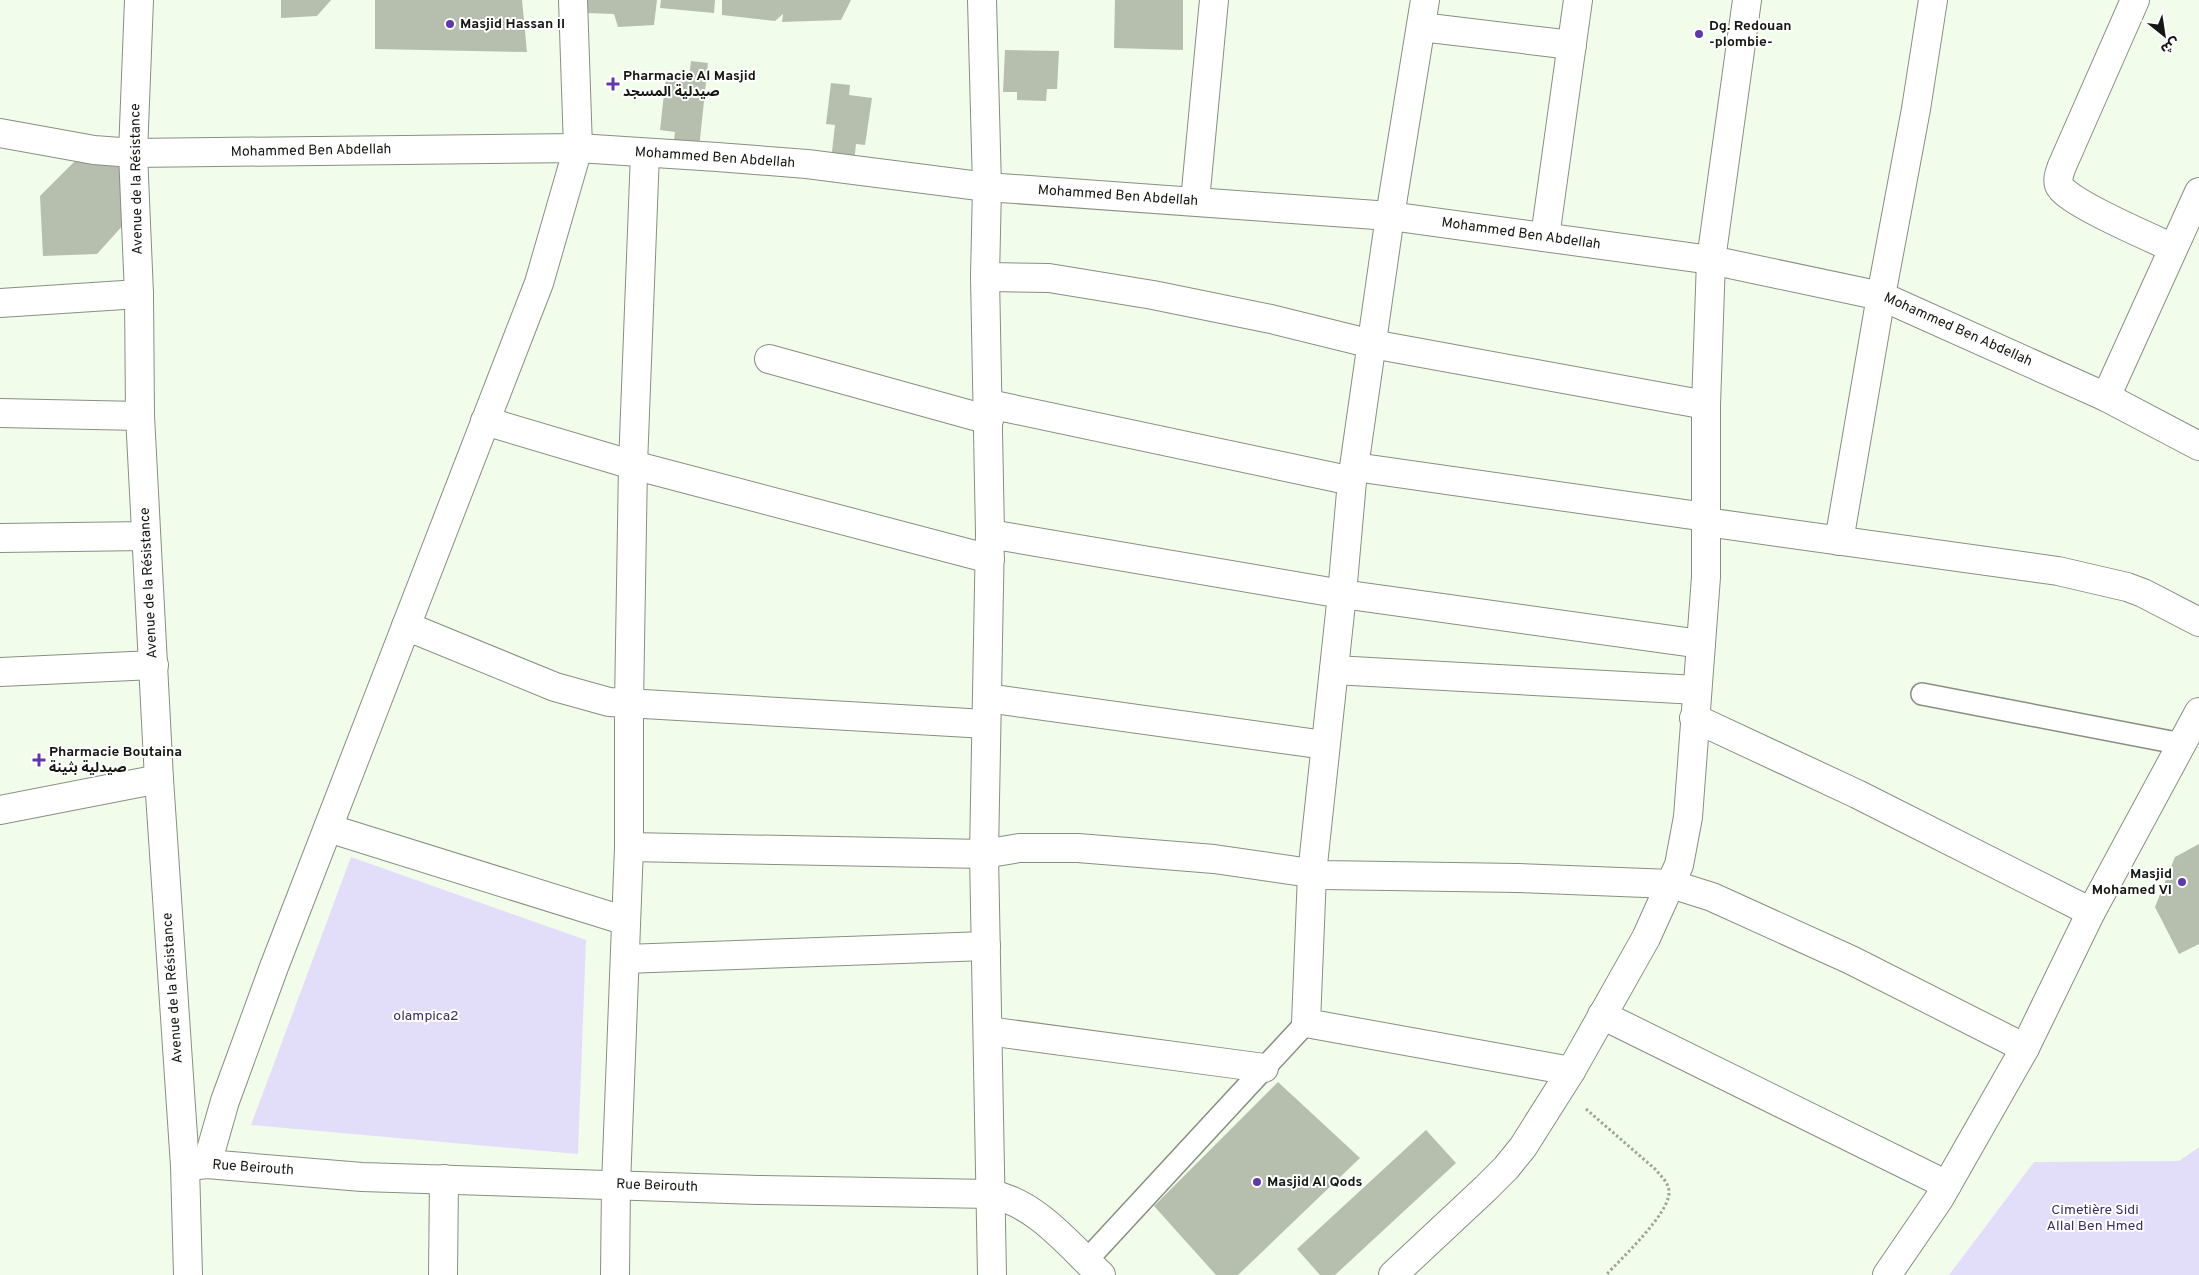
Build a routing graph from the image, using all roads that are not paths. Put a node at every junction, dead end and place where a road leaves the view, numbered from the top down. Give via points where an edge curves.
1 (139, 0) edge
2 (573, 0) edge
3 (982, 0) edge
4 (1214, 0) edge
5 (1425, 0) edge
6 (1578, 0) edge
7 (1747, 0) edge
8 (1933, 0) edge
9 (2134, 0) edge
10 (1420, 27) junction
11 (1572, 45) junction
12 (0, 133) edge
13 (578, 148) junction
14 (133, 153) junction
15 (645, 153) junction
16 (987, 187) junction
17 (2199, 192) edge
18 (1195, 201) junction
19 (1390, 216) junction
20 (1545, 237) junction
21 (2173, 248) junction
22 (1711, 260) junction
23 (985, 277) junction
24 (139, 294) junction
25 (1881, 296) junction
26 (0, 303) edge
27 (1372, 344) junction
28 (769, 359) dead end
29 (2106, 397) junction
30 (1706, 405) junction
31 (989, 412) junction
32 (0, 413) edge
33 (140, 416) junction
34 (485, 421) junction
35 (2199, 446) edge
36 (633, 465) junction
37 (1353, 474) junction
38 (1706, 519) junction
39 (146, 536) junction
40 (0, 538) edge
41 (1840, 541) junction
42 (990, 547) junction
43 (1342, 594) junction
44 (2199, 622) edge
45 (406, 626) junction
46 (1701, 644) junction
47 (154, 665) junction
48 (1334, 670) junction
49 (0, 672) edge
50 (1697, 690) junction
51 (1922, 694) dead end
52 (629, 704) junction
53 (987, 711) junction
54 (1694, 718) junction
55 (2194, 725) edge
56 (1325, 745) junction
57 (159, 779) junction
58 (0, 810) edge
59 (328, 828) junction
60 (629, 847) junction
61 (984, 854) junction
62 (1312, 874) junction
63 (1671, 884) junction
64 (2092, 912) junction
65 (626, 921) junction
66 (986, 946) junction
67 (625, 960) junction
68 (1602, 1015) junction
69 (1306, 1023) junction
70 (988, 1031) junction
71 (2026, 1048) junction
72 (1264, 1068) junction
73 (1565, 1080) junction
74 (196, 1165) junction
75 (444, 1179) junction
76 (616, 1185) junction
77 (1947, 1185) junction
78 (991, 1194) junction
79 (1093, 1268) edge
80 (188, 1275) edge
81 (443, 1275) edge
82 (615, 1275) edge
83 (992, 1275) edge
84 (1393, 1275) edge
85 (1887, 1275) edge

1 - 14 street, Avenue de la Résistance
2 - 13 street
3 - 16 street
4 - 18 street
5 - 10 street
6 - 11 street
7 - 22 street
8 - 25 street
9 - 21 street via 2062,166 2059,186 2081,204
10 - 11 street
10 - 19 street
11 - 20 street
12 - 14 street, Mohammed Ben Abdellah via 94,150
13 - 14 street, Mohammed Ben Abdellah
13 - 15 street, Mohammed Ben Abdellah
13 - 34 street via 539,283
14 - 24 street, Avenue de la Résistance
15 - 16 street, Mohammed Ben Abdellah via 807,164
15 - 36 street
16 - 18 street, Mohammed Ben Abdellah
16 - 23 street
17 - 21 street
18 - 19 street, Mohammed Ben Abdellah
19 - 20 street, Mohammed Ben Abdellah
19 - 27 street
20 - 22 street, Mohammed Ben Abdellah
21 - 29 street
22 - 25 street, Mohammed Ben Abdellah
22 - 30 street
23 - 27 street via 1048,278 1153,295
23 - 31 street
24 - 26 street
24 - 33 street, Avenue de la Résistance
25 - 29 street, Mohammed Ben Abdellah
25 - 41 street
27 - 30 street
27 - 37 street
28 - 31 street
29 - 35 street, Mohammed Ben Abdellah
30 - 38 street
31 - 37 street
31 - 42 street
32 - 33 street
33 - 39 street, Avenue de la Résistance
34 - 36 street
34 - 45 street
36 - 42 street
36 - 52 street
37 - 38 street
37 - 43 street
38 - 41 street
38 - 46 street
39 - 40 street
39 - 47 street, Avenue de la Résistance
41 - 44 street via 2010,563 2106,581 2143,593
42 - 43 street
42 - 53 street
43 - 46 street
43 - 48 street
45 - 52 street via 555,687 609,702
45 - 59 street
46 - 50 street
47 - 49 street
47 - 57 street, Avenue de la Résistance
48 - 50 street
48 - 56 street
50 - 54 street
51 - 55 street
52 - 53 street
52 - 60 street
53 - 56 street
53 - 61 street
54 - 63 street via 1686,836
54 - 64 street
55 - 64 street
56 - 62 street
57 - 58 street
57 - 74 street, Avenue de la Résistance
59 - 65 street
59 - 74 street via 224,1101
60 - 61 street
60 - 65 street
61 - 62 street via 1019,848 1124,851 1214,859
61 - 66 street
62 - 63 street
62 - 69 street
63 - 68 street via 1646,938
63 - 71 street via 1712,897 1842,956
64 - 71 street
65 - 67 street
66 - 67 street
66 - 70 street
67 - 76 street
68 - 73 street
68 - 77 street
69 - 72 street
69 - 73 street
70 - 72 street
70 - 78 street
71 - 77 street
72 - 79 street
73 - 84 street via 1506,1168
74 - 75 street, Rue Beirouth via 362,1177
74 - 80 street
75 - 76 street, Rue Beirouth
75 - 81 street
76 - 78 street, Rue Beirouth
76 - 82 street
77 - 85 street
78 - 79 street, Rue Beirouth via 1011,1199 1043,1220
78 - 83 street

